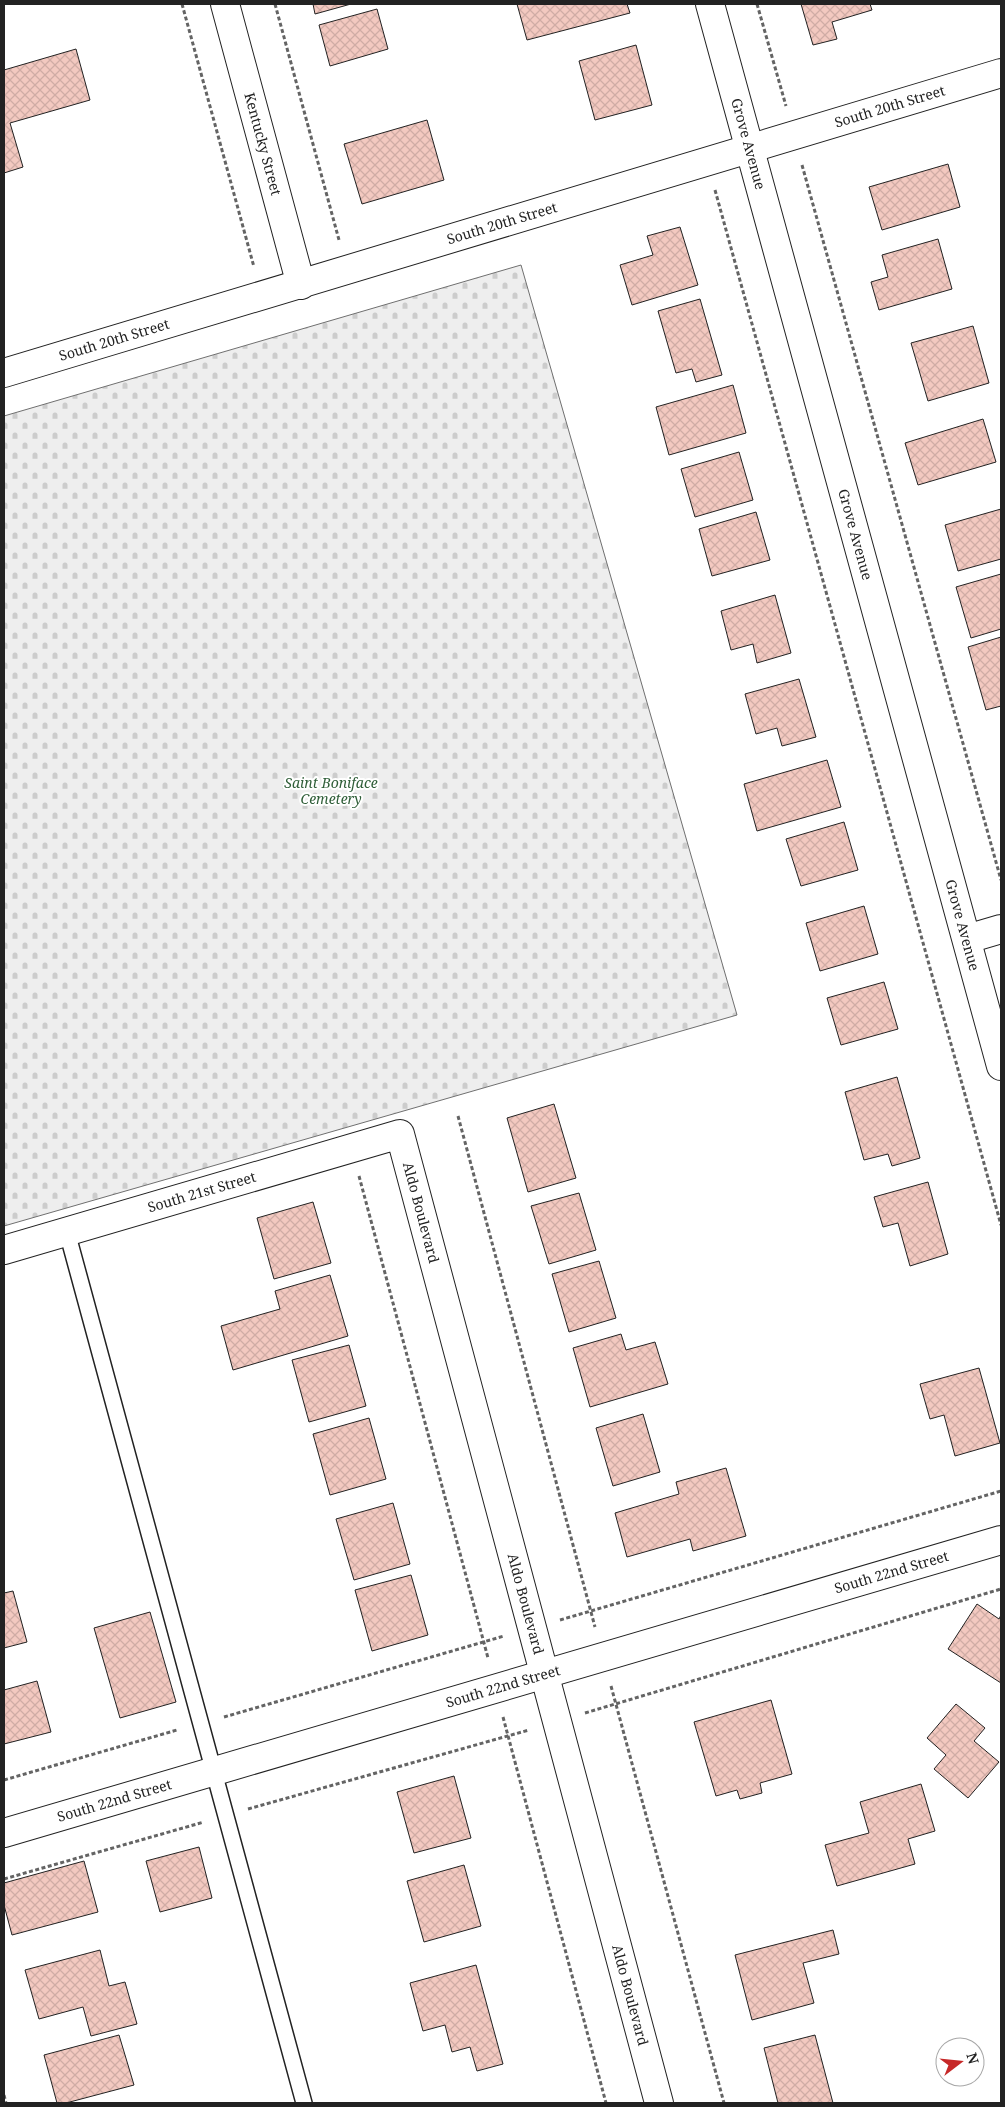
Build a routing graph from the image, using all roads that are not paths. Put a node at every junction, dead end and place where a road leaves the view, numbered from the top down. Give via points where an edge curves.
1 (225, 4) edge
2 (710, 4) edge
3 (1001, 73) edge
4 (750, 150) junction
5 (301, 285) junction
6 (4, 374) edge
7 (1001, 929) edge
8 (967, 940) junction
9 (1001, 1066) edge
10 (400, 1134) joint
11 (67, 1232) junction
12 (4, 1250) edge
13 (1001, 1540) edge
14 (544, 1674) junction
15 (212, 1772) junction
16 (4, 1833) edge
17 (304, 2103) edge
18 (658, 2103) edge

1 - 5 street, Kentucky Street
2 - 4 street, Grove Avenue
3 - 4 street, South 20th Street
4 - 5 street, South 20th Street
4 - 8 street, Grove Avenue
5 - 6 street, South 20th Street
7 - 8 street
8 - 9 street, Grove Avenue
10 - 11 street, South 21st Street
10 - 14 street, Aldo Boulevard
11 - 12 street, South 21st Street
11 - 15 lane
13 - 14 street, South 22nd Street
14 - 15 street, South 22nd Street
14 - 18 street, Aldo Boulevard
15 - 16 street, South 22nd Street
15 - 17 lane

